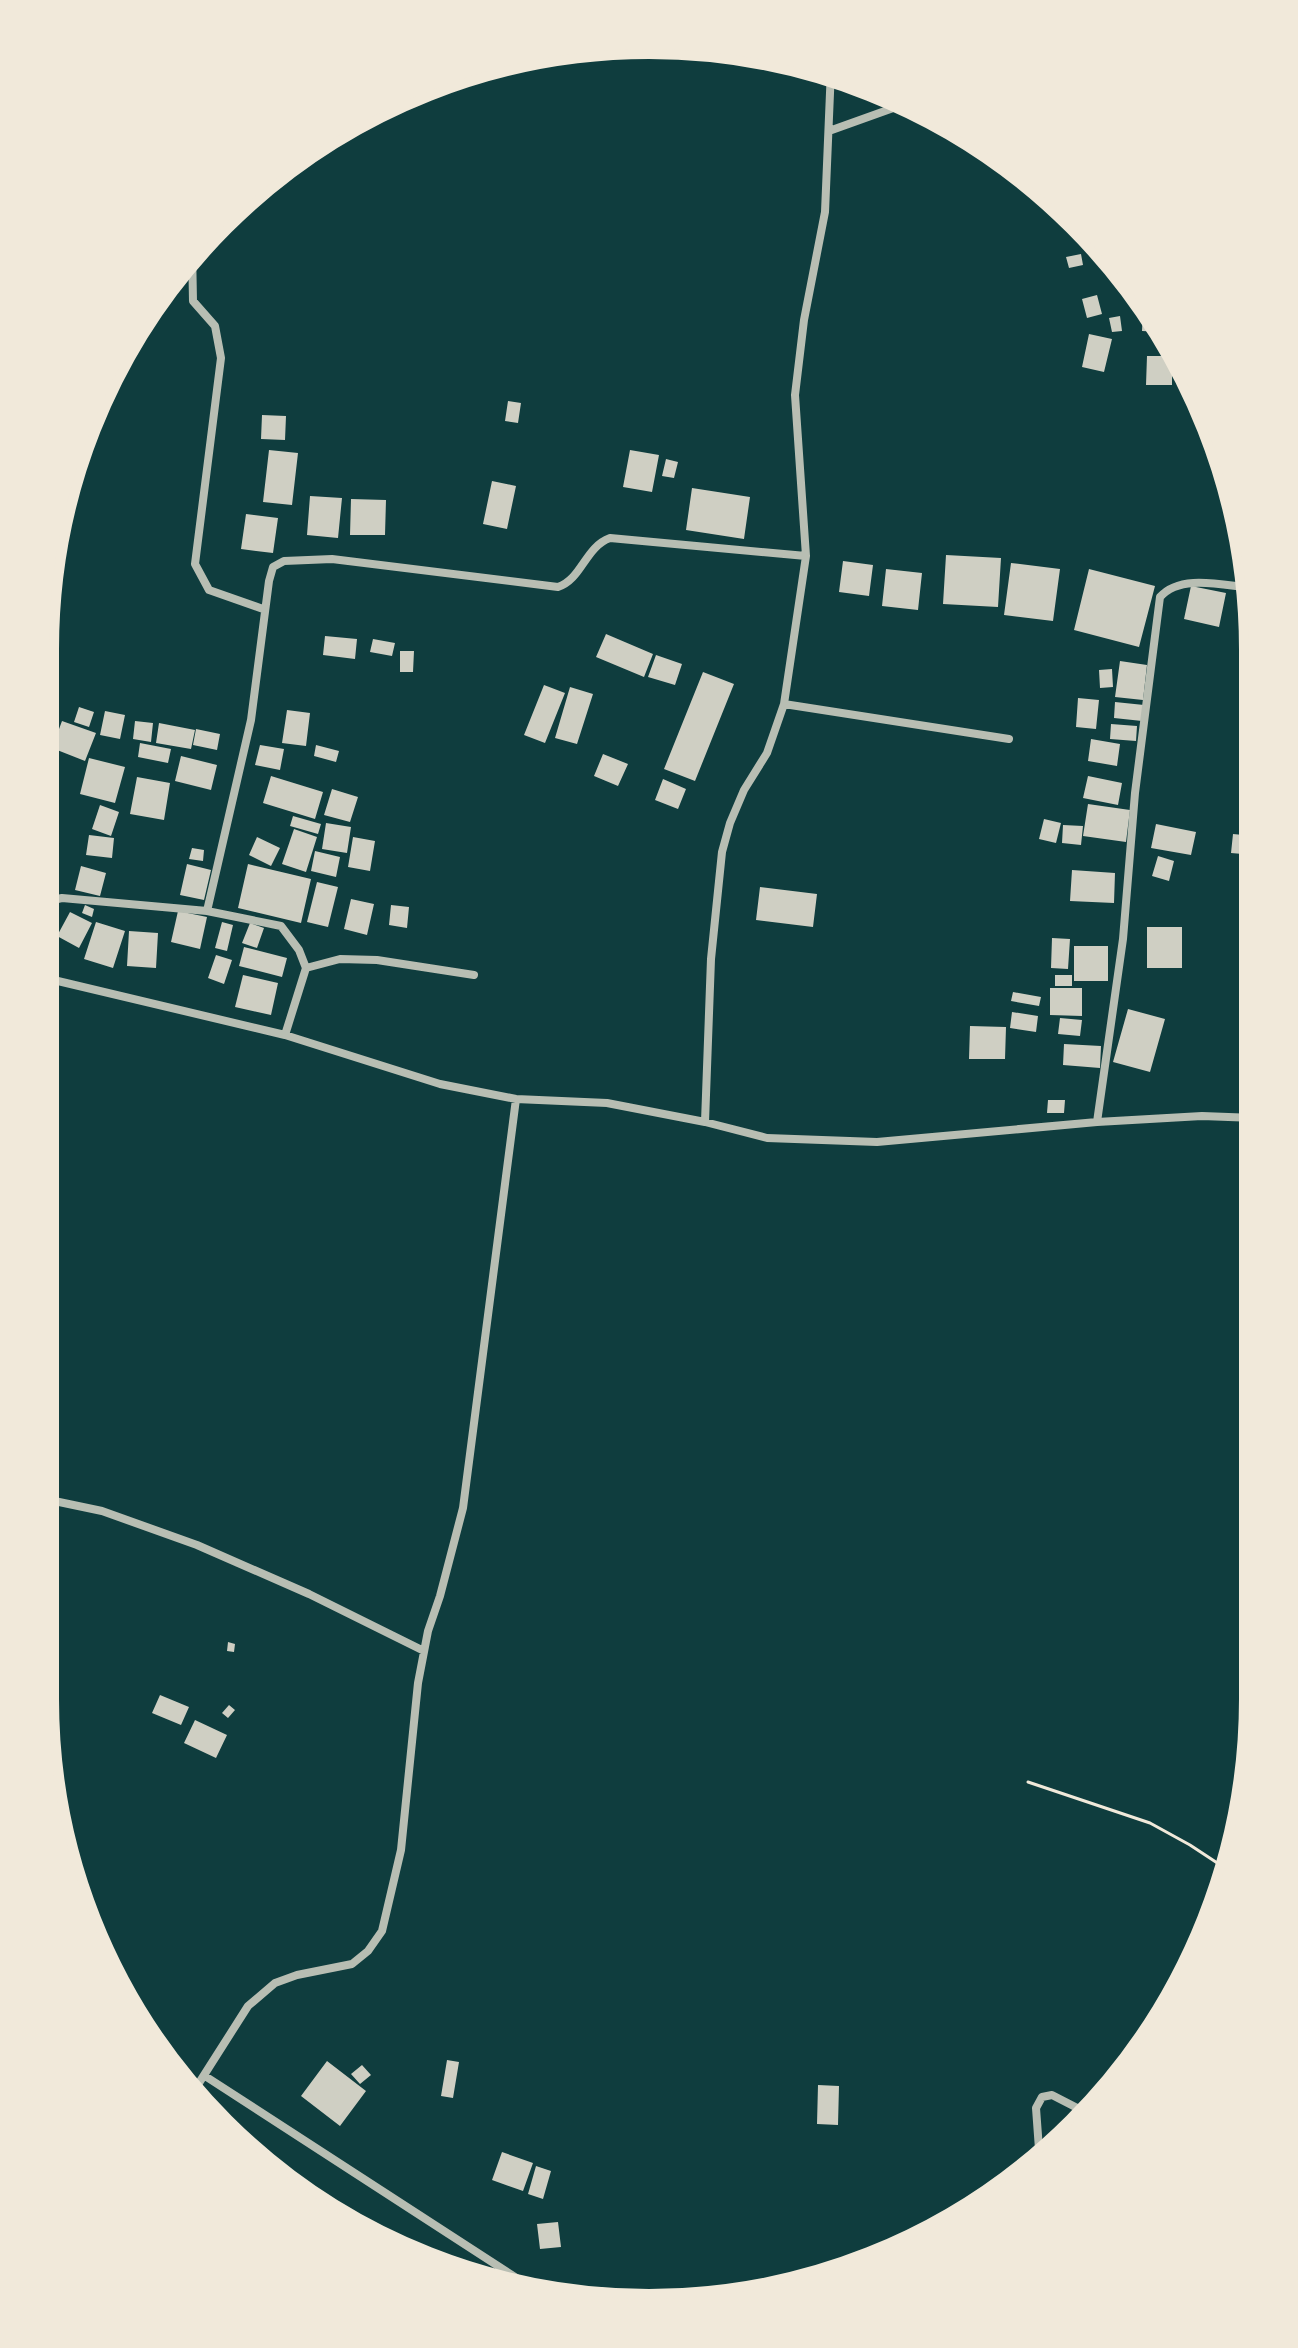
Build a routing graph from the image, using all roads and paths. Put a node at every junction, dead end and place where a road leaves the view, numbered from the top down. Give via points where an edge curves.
1 (831, 83) edge
2 (895, 107) edge
3 (829, 131) junction
4 (192, 269) edge
5 (806, 556) junction
6 (1241, 587) edge
7 (263, 609) junction
8 (784, 704) junction
9 (1009, 739) dead end
10 (54, 900) edge
11 (207, 911) junction
12 (306, 968) junction
13 (474, 975) dead end
14 (54, 980) edge
15 (285, 1035) junction
16 (516, 1099) junction
17 (1244, 1118) edge
18 (705, 1122) junction
19 (1097, 1122) junction
20 (54, 1501) edge
21 (424, 1651) junction
22 (1028, 1782) dead end
23 (1220, 1865) edge
24 (205, 2076) junction
25 (198, 2086) edge
26 (1080, 2109) edge
27 (1039, 2148) edge
28 (519, 2280) edge

1 - 3 street
2 - 3 street
3 - 5 street via 825,212 795,395
4 - 7 street via 193,301 215,326 221,358 195,564 209,590
5 - 7 street via 610,538 593,548 569,583 558,587 332,559 284,561 273,567
5 - 8 street
6 - 19 street via 1182,584 1160,597 1123,939
7 - 11 street via 251,720
8 - 9 street
8 - 18 street via 722,852 711,959
10 - 11 street
11 - 12 street via 281,926
12 - 13 street via 340,959 377,960
12 - 15 street
14 - 15 street
15 - 16 street via 440,1084
16 - 18 street via 607,1103
16 - 21 street via 463,1508
17 - 19 street
18 - 19 street via 767,1138 877,1142
20 - 21 street via 102,1511 197,1545
21 - 24 street via 401,1850 382,1931 352,1964 275,1983 248,2006
22 - 23 path via 1150,1823
24 - 25 street
24 - 28 street
26 - 27 street via 1052,2095 1042,2097 1036,2108

